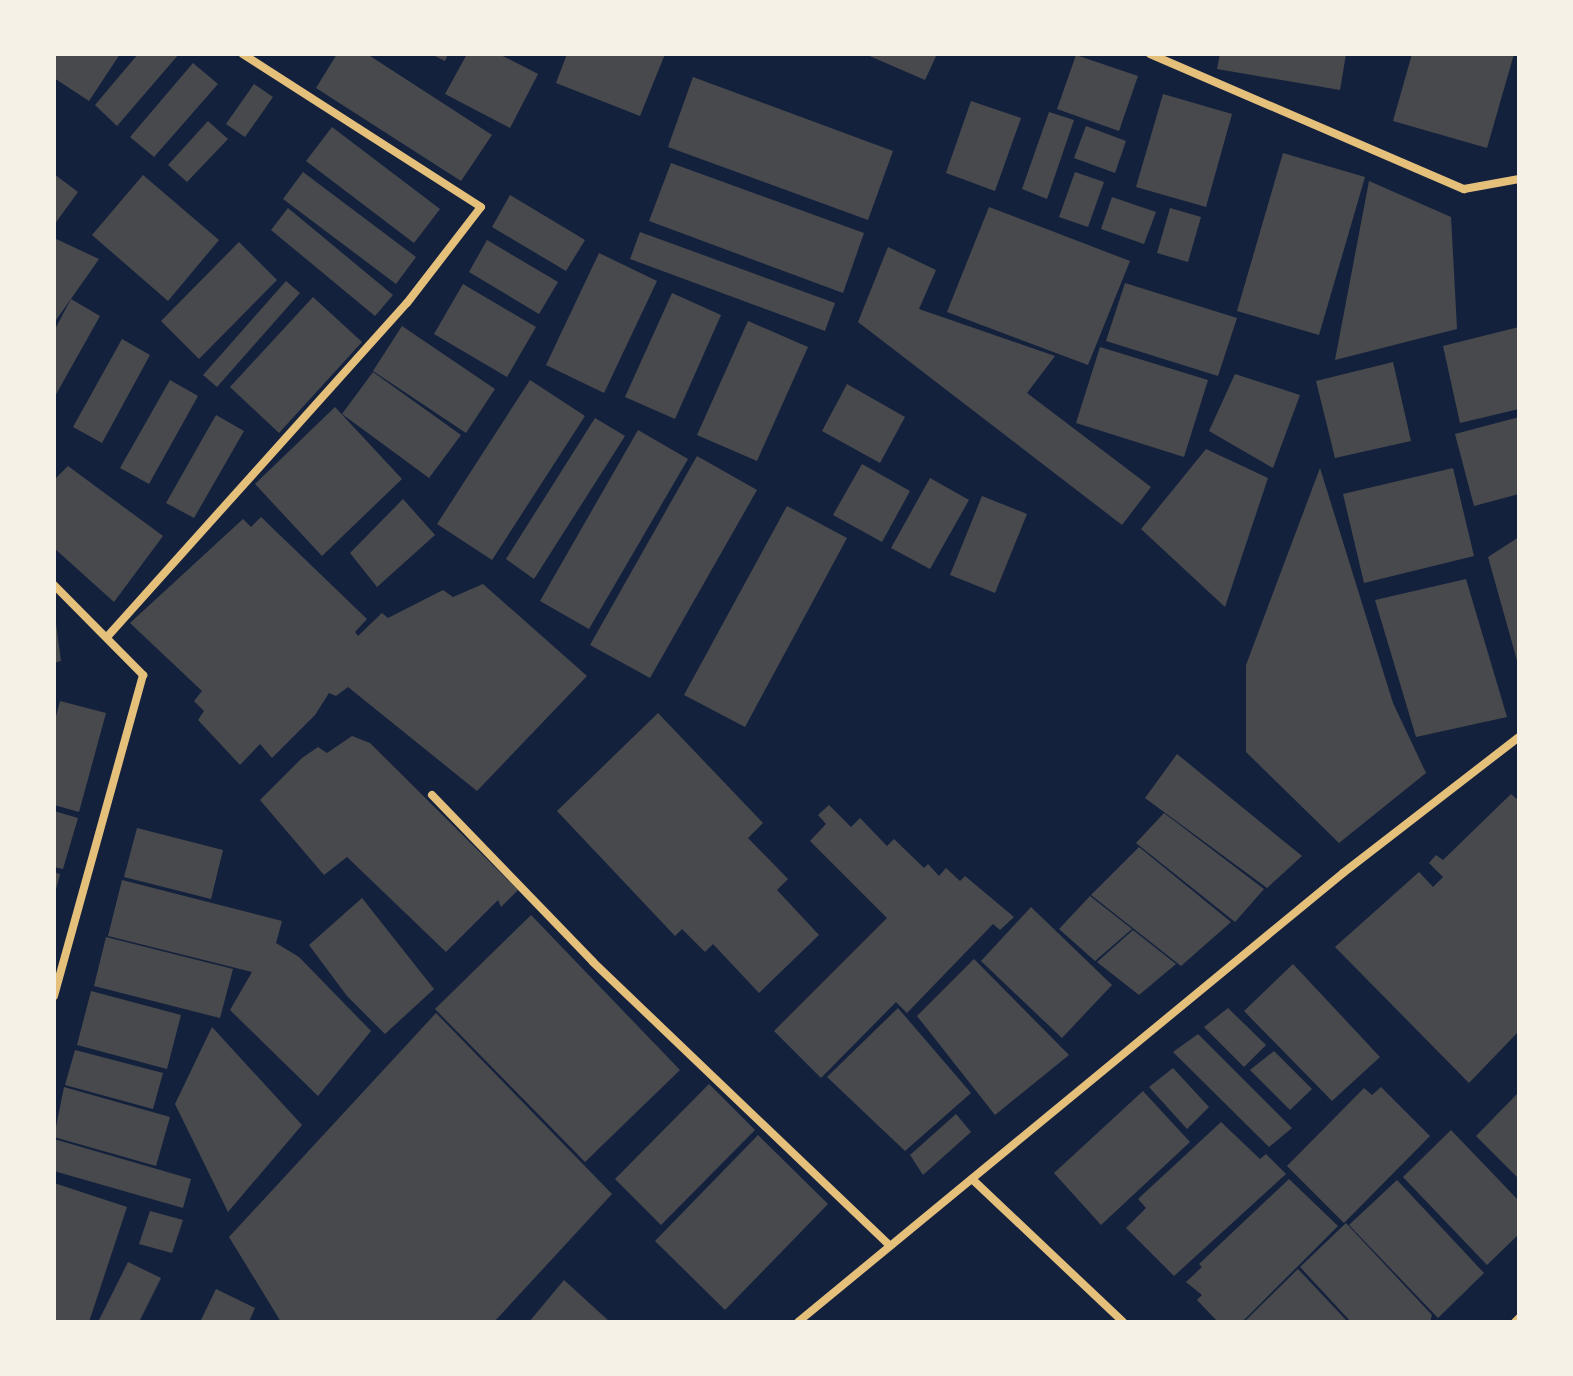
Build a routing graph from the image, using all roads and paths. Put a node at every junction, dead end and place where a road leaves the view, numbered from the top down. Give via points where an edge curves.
1 (243, 54) edge
2 (1150, 54) edge
3 (1519, 179) edge
4 (54, 585) edge
5 (107, 637) junction
6 (1519, 737) edge
7 (432, 795) dead end
8 (54, 996) edge
9 (972, 1179) junction
10 (887, 1243) junction
11 (798, 1322) edge
12 (1123, 1322) edge

1 - 5 street via 481,207 407,303
2 - 3 street via 1464,189
4 - 5 street
5 - 8 street via 143,675
6 - 9 street via 1343,873
7 - 10 street via 593,962
9 - 10 street
9 - 12 street
10 - 11 street

